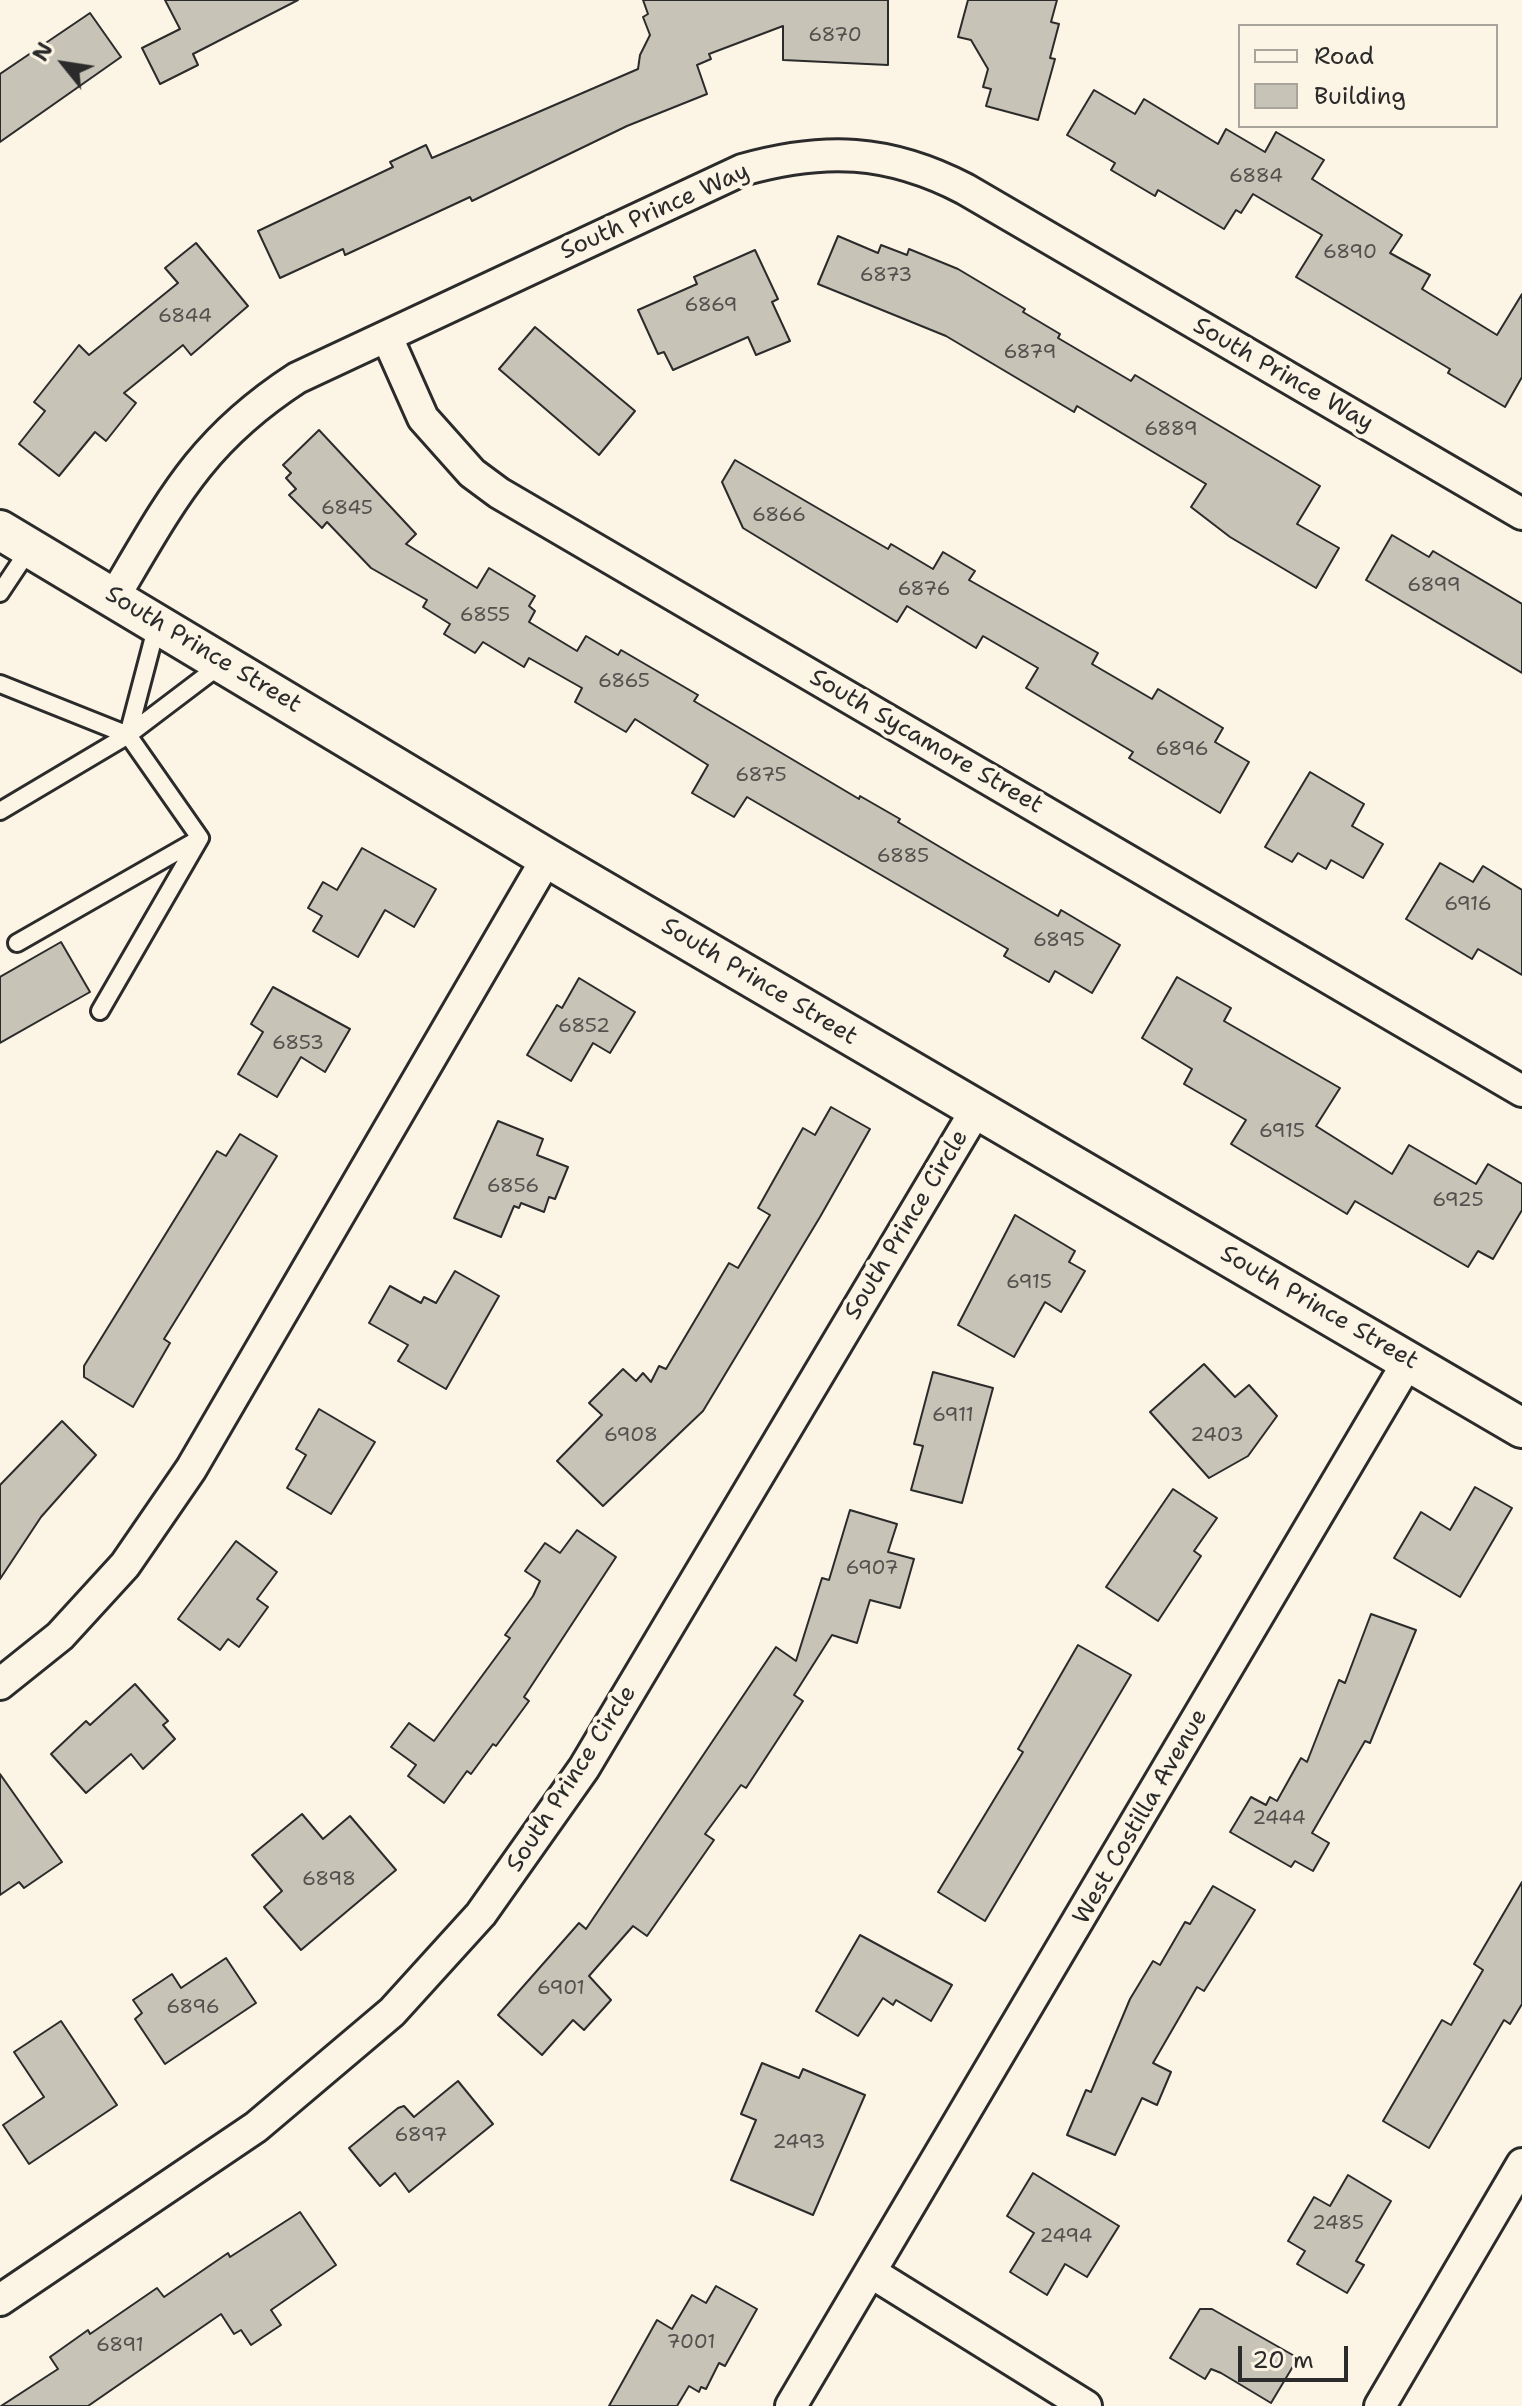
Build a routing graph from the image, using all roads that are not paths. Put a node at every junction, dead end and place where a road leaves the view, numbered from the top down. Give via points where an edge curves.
1 (387, 337) junction
2 (1522, 514) edge
3 (15, 539) edge
4 (0, 593) edge
5 (114, 597) junction
6 (158, 622) junction
7 (224, 662) junction
8 (0, 684) edge
9 (128, 735) junction
10 (0, 811) edge
11 (200, 838) junction
12 (547, 858) junction
13 (17, 943) dead end
14 (100, 1011) dead end
15 (1522, 1091) edge
16 (976, 1110) junction
17 (1409, 1360) junction
18 (1522, 1428) edge
19 (0, 1684) edge
20 (1522, 2164) edge
21 (872, 2273) junction
22 (0, 2300) edge
23 (791, 2406) edge
24 (1086, 2406) edge
25 (1380, 2406) edge

1 - 2 street, South Prince Way via 742,170 829,153 873,156 941,176 965,189
1 - 5 street, South Prince Way via 297,378 224,434 179,488
1 - 15 street, South Sycamore Street via 423,418 472,473 499,493
3 - 4 lane
3 - 5 street, South Prince Street
5 - 6 street, South Prince Street
6 - 7 street, South Prince Street
6 - 9 lane
7 - 9 lane
7 - 12 street, South Prince Street
8 - 9 lane
9 - 10 lane
9 - 11 lane
11 - 13 lane
11 - 14 lane
12 - 16 street, South Prince Street
12 - 19 street via 191,1469 125,1565 60,1636
16 - 17 street, South Prince Street
16 - 22 street, South Prince Circle via 584,1768 481,1914 392,2012 256,2127
17 - 18 street, South Prince Street
17 - 21 street, West Costilla Avenue
20 - 25 street
21 - 23 street, West Costilla Avenue
21 - 24 street

